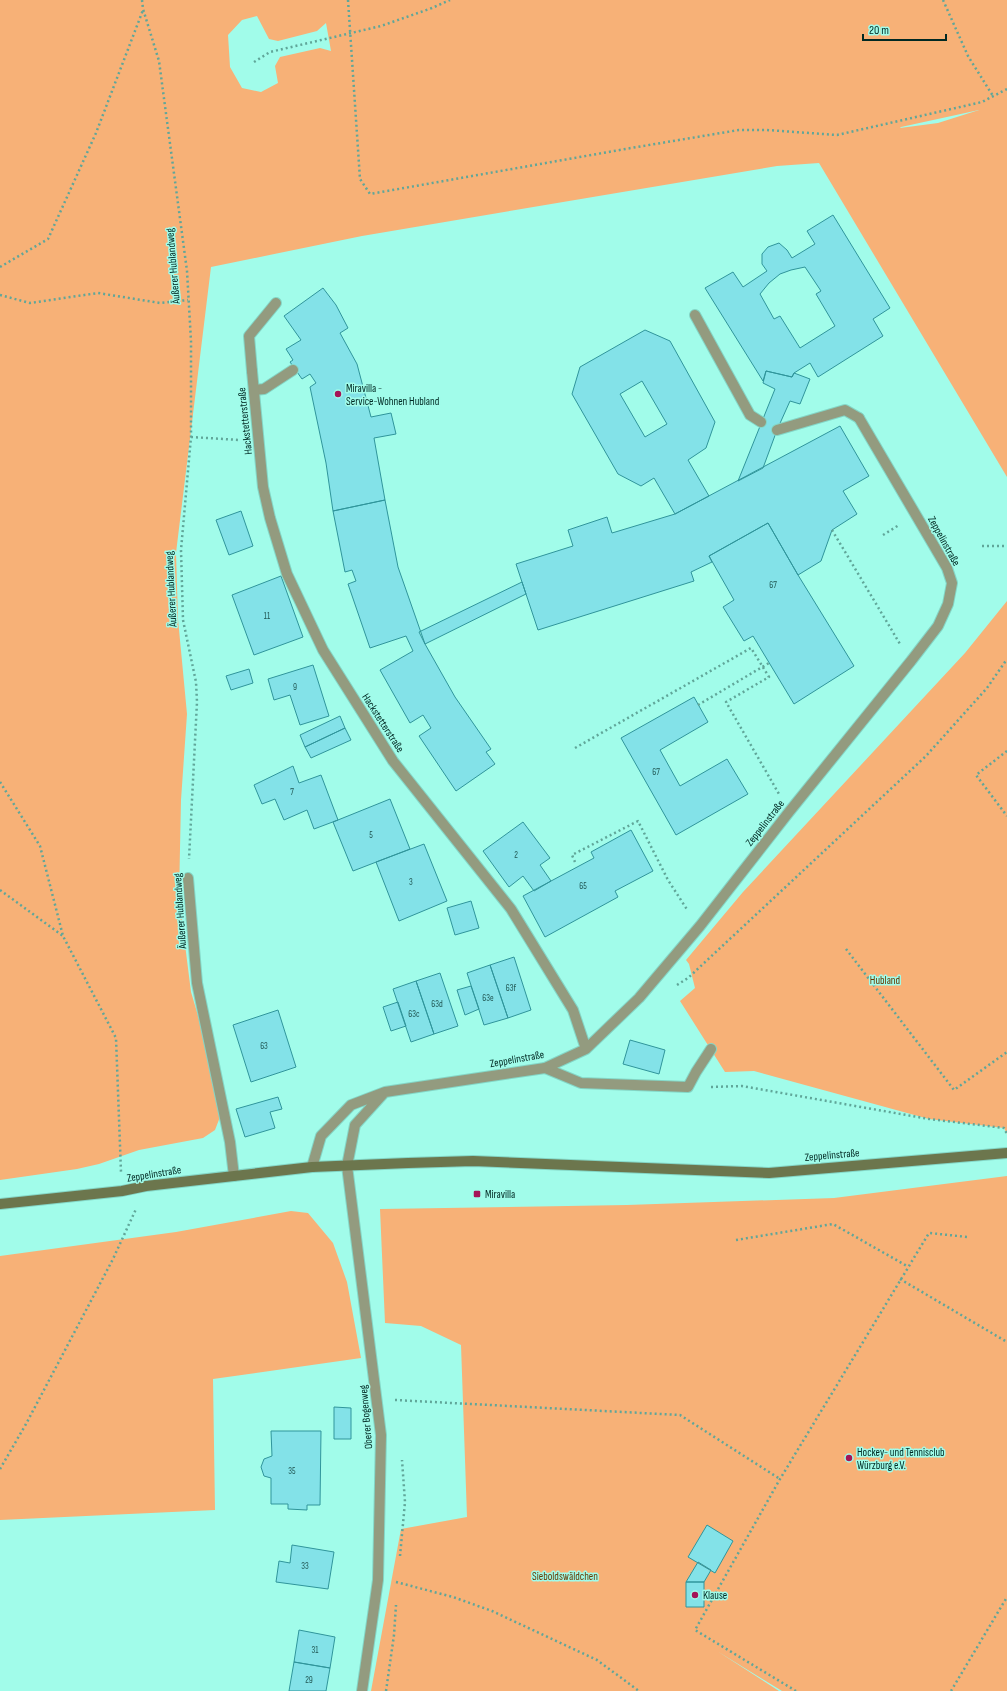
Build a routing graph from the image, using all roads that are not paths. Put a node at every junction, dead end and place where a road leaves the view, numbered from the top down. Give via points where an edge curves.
1 (276, 303) dead end
2 (695, 315) dead end
3 (293, 370) dead end
4 (254, 390) junction
5 (761, 422) dead end
6 (776, 430) dead end
7 (188, 878) road end
8 (586, 1049) junction
9 (712, 1049) dead end
10 (545, 1068) junction
11 (385, 1092) junction
12 (1007, 1153) edge
13 (347, 1166) junction
14 (312, 1167) junction
15 (234, 1176) junction
16 (0, 1204) edge
17 (362, 1691) edge

1 - 4 street, Hackstetterstraße via 249,336
2 - 5 street via 750,415
3 - 4 street via 264,389
4 - 8 street, Hackstetterstraße via 263,487 270,518 287,574 324,650 393,761 511,909 573,1010
6 - 8 street, Zeppelinstraße via 845,410 859,418 947,568 952,583 948,604 938,626 912,661 700,926 639,998
7 - 15 street, Äußerer Hublandweg via 198,983 230,1142
8 - 10 street, Zeppelinstraße
9 - 10 street via 688,1087 581,1083
10 - 11 street, Zeppelinstraße
11 - 13 street via 355,1125
11 - 14 street, Zeppelinstraße via 351,1105 321,1136
12 - 13 street, Zeppelinstraße via 769,1172 473,1161
13 - 14 street, Zeppelinstraße
13 - 17 street, Oberer Bogenweg via 381,1435 378,1580
14 - 15 street, Zeppelinstraße
15 - 16 street, Zeppelinstraße via 146,1186 122,1192

